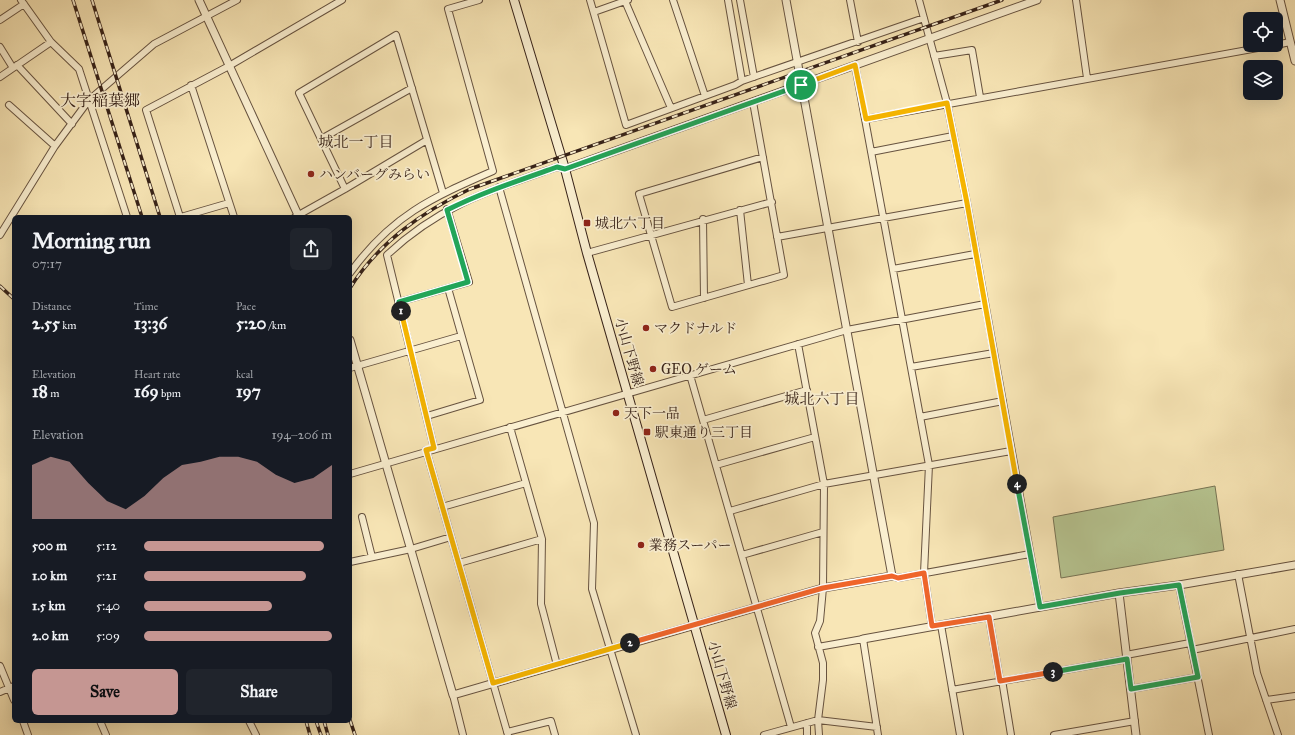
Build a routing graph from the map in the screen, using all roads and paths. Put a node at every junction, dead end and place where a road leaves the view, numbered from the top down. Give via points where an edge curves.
1 (199, 0) edge
2 (237, 0) edge
3 (342, 0) edge
4 (479, 0) edge
5 (514, 0) edge
6 (590, 0) edge
7 (627, 0) edge
8 (673, 0) edge
9 (728, 0) edge
10 (740, 0) edge
11 (786, 0) edge
12 (850, 0) edge
13 (919, 0) edge
14 (1038, 0) edge
15 (1076, 0) edge
16 (1280, 0) edge
17 (23, 2) edge
18 (594, 12) junction
19 (207, 17) junction
20 (924, 18) junction
21 (0, 20) edge
22 (930, 38) junction
23 (51, 42) junction
24 (858, 42) junction
25 (1290, 42) junction
26 (1283, 44) edge
27 (0, 47) edge
28 (1243, 51) edge
29 (934, 56) junction
30 (1295, 61) edge
31 (797, 63) junction
32 (855, 65) junction
33 (229, 66) junction
34 (15, 67) junction
35 (0, 77) edge
36 (754, 77) junction
37 (1088, 78) junction
38 (742, 81) junction
39 (191, 85) junction
40 (801, 85) junction
41 (412, 88) junction
42 (705, 96) junction
43 (980, 97) junction
44 (89, 100) junction
45 (754, 102) junction
46 (947, 103) junction
47 (9, 105) dead end
48 (671, 108) junction
49 (866, 119) junction
50 (72, 124) junction
51 (953, 136) junction
52 (321, 139) junction
53 (427, 140) junction
54 (55, 146) junction
55 (871, 152) junction
56 (763, 157) junction
57 (565, 169) junction
58 (499, 187) junction
59 (345, 190) junction
60 (443, 193) junction
61 (772, 202) junction
62 (229, 203) junction
63 (967, 203) junction
64 (447, 210) junction
65 (740, 210) junction
66 (12, 215) edge
67 (126, 215) edge
68 (179, 215) edge
69 (187, 215) edge
70 (233, 215) edge
71 (297, 215) edge
72 (301, 215) edge
73 (12, 216) edge
74 (883, 218) junction
75 (703, 220) junction
76 (0, 223) edge
77 (827, 227) junction
78 (2, 232) edge
79 (651, 234) junction
80 (777, 237) junction
81 (587, 253) junction
82 (975, 254) junction
83 (893, 269) junction
84 (352, 271) edge
85 (748, 285) junction
86 (448, 288) junction
87 (704, 298) junction
88 (399, 302) junction
89 (985, 304) junction
90 (902, 319) junction
91 (847, 330) junction
92 (461, 336) junction
93 (798, 344) junction
94 (352, 346) edge
95 (411, 351) junction
96 (994, 353) junction
97 (358, 366) junction
98 (911, 367) junction
99 (352, 368) edge
100 (690, 375) junction
101 (807, 390) junction
102 (628, 394) junction
103 (1003, 401) junction
104 (564, 412) junction
105 (427, 416) junction
106 (920, 416) junction
107 (703, 420) junction
108 (510, 427) junction
109 (815, 437) junction
110 (434, 448) junction
111 (426, 450) junction
112 (1011, 451) junction
113 (386, 463) junction
114 (716, 465) junction
115 (929, 465) junction
116 (352, 473) edge
117 (873, 475) junction
118 (526, 483) junction
119 (824, 484) junction
120 (442, 507) junction
121 (730, 511) junction
122 (362, 517) dead end
123 (823, 532) junction
124 (451, 537) junction
125 (542, 539) junction
126 (411, 549) junction
127 (1030, 554) junction
128 (742, 555) junction
129 (372, 557) junction
130 (352, 562) edge
131 (459, 564) junction
132 (1295, 565) edge
133 (924, 573) junction
134 (1238, 574) junction
135 (892, 576) junction
136 (1179, 585) junction
137 (823, 588) junction
138 (1120, 593) junction
139 (757, 606) junction
140 (1040, 607) junction
141 (989, 617) junction
142 (694, 625) junction
143 (941, 625) junction
144 (932, 626) junction
145 (1295, 629) edge
146 (1249, 638) junction
147 (863, 639) junction
148 (1190, 643) junction
149 (818, 647) junction
150 (611, 649) junction
151 (1192, 650) junction
152 (1127, 657) junction
153 (558, 665) junction
154 (0, 666) edge
155 (1198, 677) junction
156 (1001, 681) junction
157 (493, 683) junction
158 (12, 687) edge
159 (1131, 689) junction
160 (952, 690) junction
161 (0, 692) edge
162 (453, 694) junction
163 (1295, 696) edge
164 (1266, 700) junction
165 (818, 720) junction
166 (1134, 721) junction
167 (23, 723) edge
168 (101, 723) edge
169 (250, 723) edge
170 (806, 723) junction
171 (791, 727) junction
172 (877, 727) junction
173 (508, 733) edge
174 (28, 735) edge
175 (106, 735) edge
176 (256, 735) edge
177 (463, 735) edge
178 (555, 735) edge
179 (636, 735) edge
180 (726, 735) edge
181 (764, 735) edge
182 (807, 735) edge
183 (819, 735) edge
184 (878, 735) edge
185 (960, 735) edge
186 (1011, 735) edge
187 (1054, 735) edge
188 (1136, 735) edge
189 (1209, 735) edge
190 (1278, 735) edge

1 - 19 street
2 - 19 street
3 - 33 street
4 - 60 street via 448,9 494,171
5 - 57 main road, 小山下野線
6 - 18 street
7 - 18 street
7 - 48 street
8 - 42 street
9 - 38 street
10 - 36 street
11 - 31 street
12 - 24 street
13 - 20 street
14 - 22 street
15 - 37 street
16 - 25 street
17 - 21 street
17 - 23 street
18 - 48 street via 626,125
19 - 33 street
19 - 44 street via 154,44
20 - 22 street
20 - 24 street
22 - 29 street
22 - 32 street
23 - 34 street
23 - 44 street via 79,69
24 - 31 street
25 - 26 street
25 - 30 street
27 - 34 street
28 - 37 street
29 - 43 street via 972,50
29 - 46 street
31 - 36 street
31 - 40 street
32 - 40 street
32 - 49 street
33 - 39 street
33 - 71 street
34 - 35 street
34 - 50 street
36 - 38 street
37 - 43 street
38 - 42 street via 735,86
39 - 62 street
39 - 68 street via 146,110
40 - 45 street
40 - 77 street
41 - 52 street
41 - 52 street via 396,35 299,93
41 - 53 street
42 - 48 street
43 - 46 street
44 - 50 street
44 - 67 street
45 - 56 street
45 - 57 street
46 - 49 street
46 - 51 street
47 - 54 street
49 - 55 street
50 - 54 street
51 - 55 street
51 - 63 street
52 - 59 street
53 - 59 street
53 - 60 street
54 - 66 street
55 - 74 street
56 - 61 street
56 - 79 street via 639,194
57 - 58 street via 557,167
57 - 81 main road, 小山下野線
58 - 64 street
58 - 104 street
59 - 72 street
60 - 84 street via 406,215 380,237
61 - 65 street
61 - 80 street
62 - 69 street
62 - 70 street
63 - 74 street
63 - 82 street
64 - 86 street via 468,282
64 - 88 street via 416,230 388,255
65 - 75 street
65 - 85 street
73 - 78 street
74 - 77 street
74 - 83 street
75 - 79 street
75 - 87 street
76 - 78 street
77 - 80 street
77 - 91 street
79 - 81 street
79 - 87 street via 672,307
80 - 85 street via 784,275
81 - 102 main road, 小山下野線
82 - 83 street
82 - 89 street
83 - 90 street
85 - 87 street
86 - 88 street
86 - 92 street
88 - 95 street
89 - 90 street
89 - 96 street
90 - 91 street
90 - 98 street
91 - 93 street
91 - 117 street
92 - 95 street
92 - 105 street via 480,400
93 - 100 street
93 - 101 street
94 - 97 street
95 - 97 street
95 - 105 street
96 - 98 street
96 - 103 street
97 - 99 street
97 - 113 street
98 - 106 street
100 - 102 street
100 - 107 street
101 - 107 street
101 - 109 street
102 - 104 street
102 - 142 main road, 小山下野線
103 - 106 street
103 - 112 street
104 - 108 street
104 - 150 street via 594,523 592,589
105 - 110 street
106 - 115 street
107 - 114 street
108 - 110 street
108 - 118 street
109 - 114 street
109 - 119 street
110 - 111 street
111 - 113 street
111 - 120 street
112 - 115 street
112 - 127 street
113 - 116 street
113 - 126 street
114 - 121 street
115 - 117 street
115 - 133 street
117 - 119 street
117 - 135 street
118 - 120 street
118 - 125 street
119 - 121 street
119 - 123 street
120 - 124 street
121 - 128 street
122 - 129 street
123 - 128 street
123 - 137 street
124 - 126 street
124 - 131 street
125 - 131 street
125 - 153 street via 541,604
126 - 129 street
126 - 162 street
127 - 133 street
127 - 140 street
128 - 139 street
129 - 130 street
131 - 157 street
132 - 134 street
133 - 135 street via 898,578
133 - 144 street
134 - 136 street
134 - 146 street
135 - 137 street
136 - 138 street
136 - 148 street
137 - 139 street
137 - 149 street via 820,621 815,633
138 - 140 street
138 - 152 street
139 - 142 street
139 - 171 street
140 - 141 street
141 - 143 street
141 - 156 street
142 - 150 street
142 - 180 main road, 小山下野線
143 - 144 street
143 - 160 street
144 - 147 street
145 - 146 street
146 - 151 street
146 - 164 street
147 - 149 street
147 - 172 street
148 - 151 street
148 - 152 street
149 - 165 street via 823,663
150 - 153 street
150 - 179 street
151 - 155 street
152 - 156 street
152 - 159 street
153 - 157 street
154 - 158 street
155 - 159 street
155 - 189 street
156 - 160 street
156 - 186 street
157 - 162 street
157 - 173 street
158 - 161 street
159 - 166 street
160 - 185 street
162 - 177 street
163 - 164 street
164 - 190 street
165 - 170 street
165 - 172 street
165 - 183 street
166 - 187 street
166 - 188 street
167 - 174 street
168 - 175 street
169 - 176 street
170 - 171 street
170 - 182 street
171 - 181 street
172 - 184 street
173 - 178 street via 550,721

